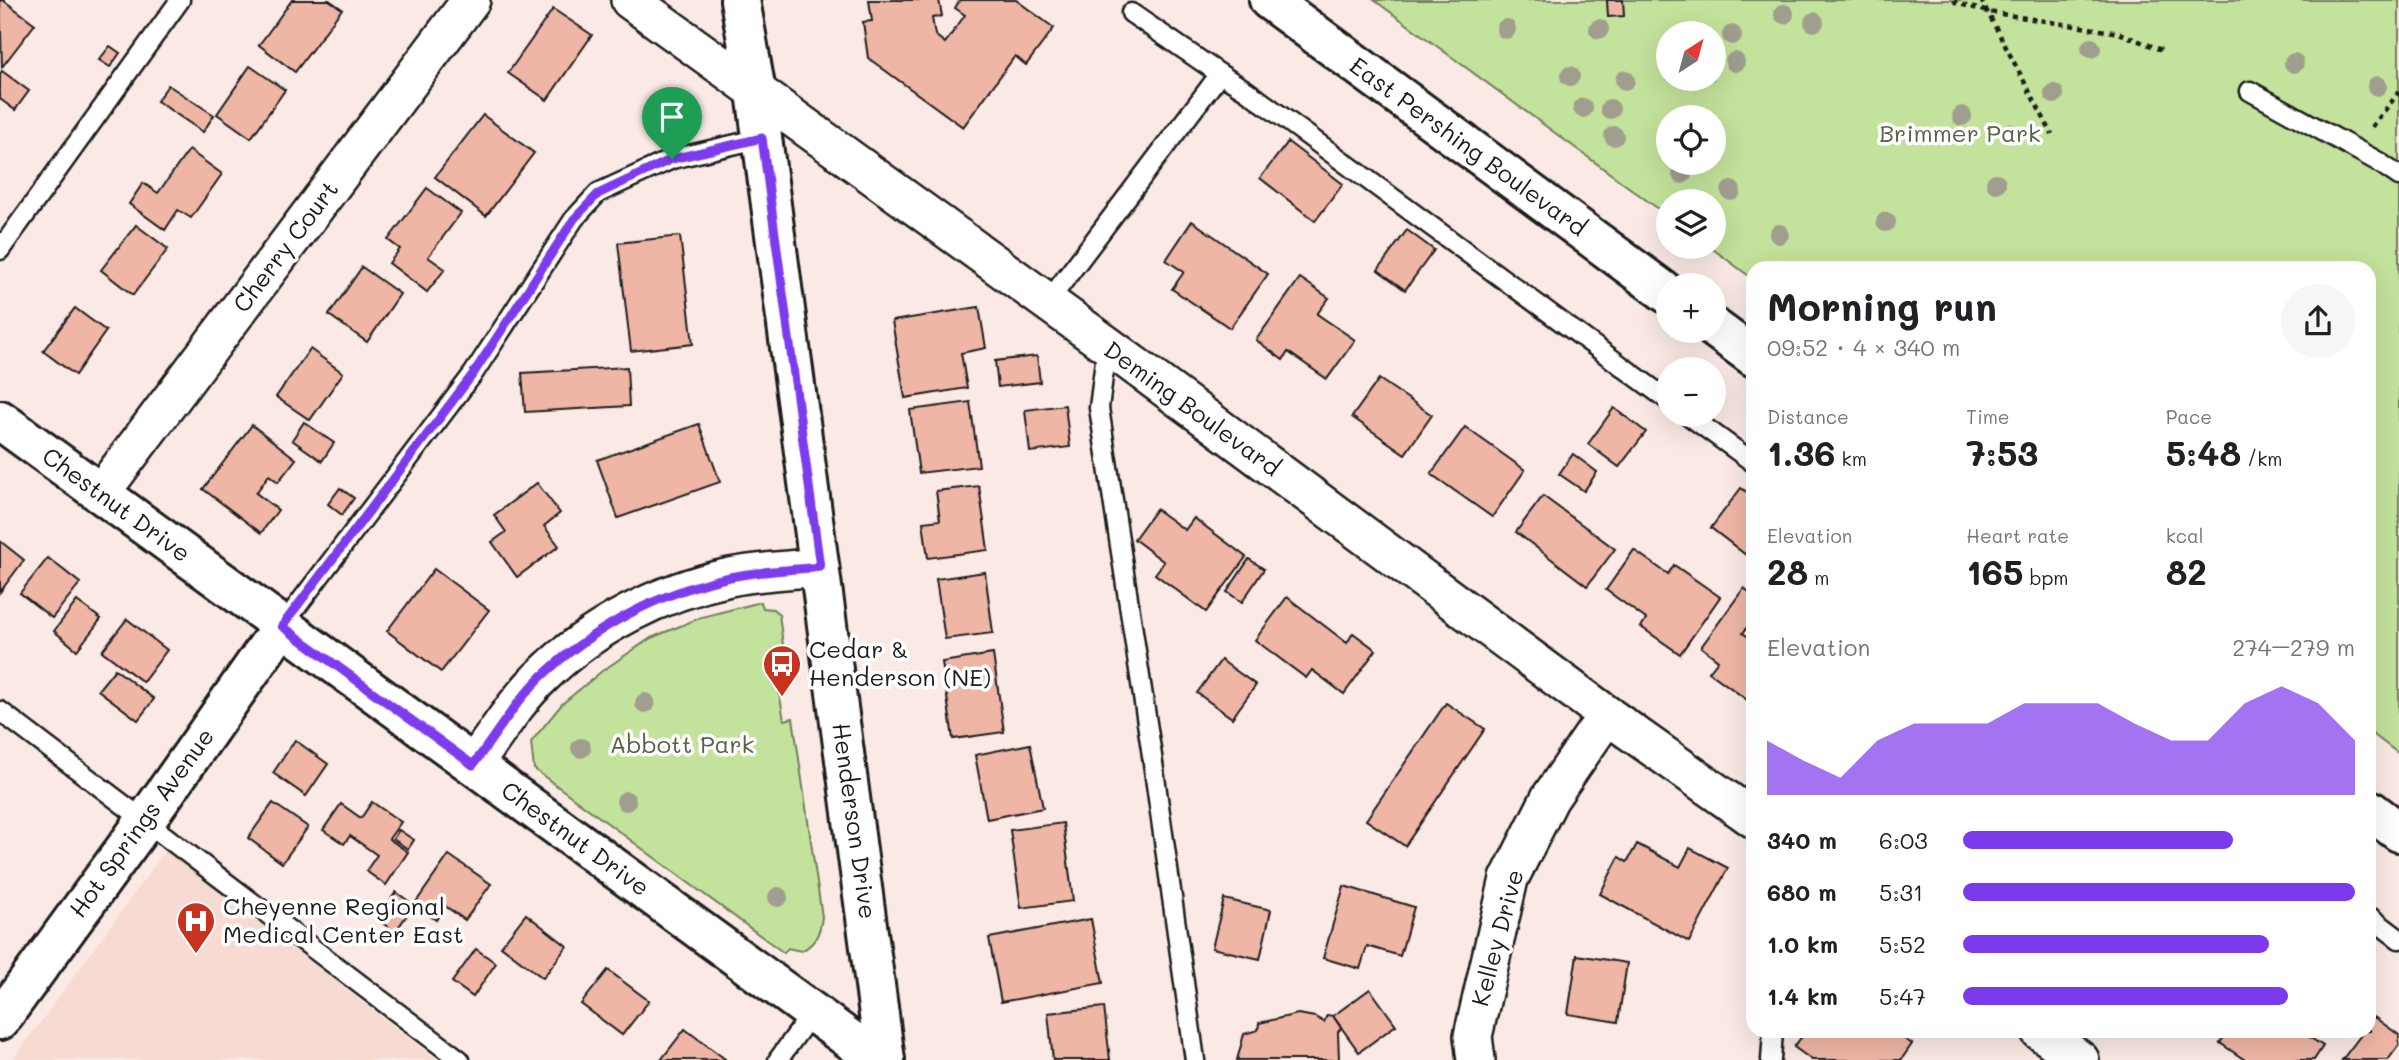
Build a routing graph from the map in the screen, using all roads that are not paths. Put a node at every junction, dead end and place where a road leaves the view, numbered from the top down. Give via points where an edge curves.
1 (180, 0) edge
2 (471, 0) edge
3 (630, 0) edge
4 (740, 0) edge
5 (1269, 0) edge
6 (1131, 13) dead end
7 (1220, 74) junction
8 (2250, 91) dead end
9 (756, 92) junction
10 (762, 138) junction
11 (2399, 176) edge
12 (0, 250) edge
13 (1656, 285) edge
14 (1047, 303) junction
15 (1726, 337) edge
16 (1107, 345) junction
17 (1746, 351) edge
18 (1656, 391) edge
19 (0, 421) edge
20 (1704, 427) edge
21 (1746, 457) edge
22 (100, 494) junction
23 (820, 567) junction
24 (282, 626) junction
25 (0, 711) edge
26 (1607, 715) junction
27 (473, 765) junction
28 (1746, 813) edge
29 (2376, 815) edge
30 (146, 820) junction
31 (2399, 832) edge
32 (2376, 922) edge
33 (2399, 939) edge
34 (812, 1013) junction
35 (0, 1020) edge
36 (1773, 1038) edge
37 (2050, 1038) edge
38 (460, 1060) edge
39 (778, 1060) edge
40 (878, 1060) edge
41 (885, 1060) edge
42 (1195, 1060) edge
43 (1476, 1060) edge
44 (1771, 1060) edge
45 (2080, 1060) edge

1 - 12 lane
2 - 22 street, Cherry Court
3 - 9 street, Deming Boulevard
4 - 9 street, Henderson Drive
5 - 13 street, East Pershing Boulevard
6 - 7 lane
7 - 14 lane
7 - 18 lane
8 - 11 lane
9 - 10 street, Henderson Drive
9 - 14 street, Deming Boulevard
10 - 23 street, Henderson Drive
10 - 24 lane via 672,159 598,194 574,219 473,374
14 - 16 street, Deming Boulevard
15 - 17 street
16 - 26 street, Deming Boulevard
16 - 42 lane via 1099,408
19 - 22 street, Chestnut Drive
20 - 21 lane
22 - 24 street, Chestnut Drive
23 - 27 street via 731,576 673,593 620,617 541,677
23 - 41 street, Henderson Drive
24 - 27 street, Chestnut Drive
24 - 30 street, Hot Springs Avenue
25 - 30 lane
26 - 28 street, Deming Boulevard
26 - 43 street, Kelley Drive via 1550,798 1509,879 1473,1036
27 - 34 street, Chestnut Drive
29 - 31 street
30 - 35 street, Hot Springs Avenue
30 - 38 lane
32 - 33 lane
34 - 39 lane
34 - 40 street, Chestnut Drive
36 - 44 lane
37 - 45 street

